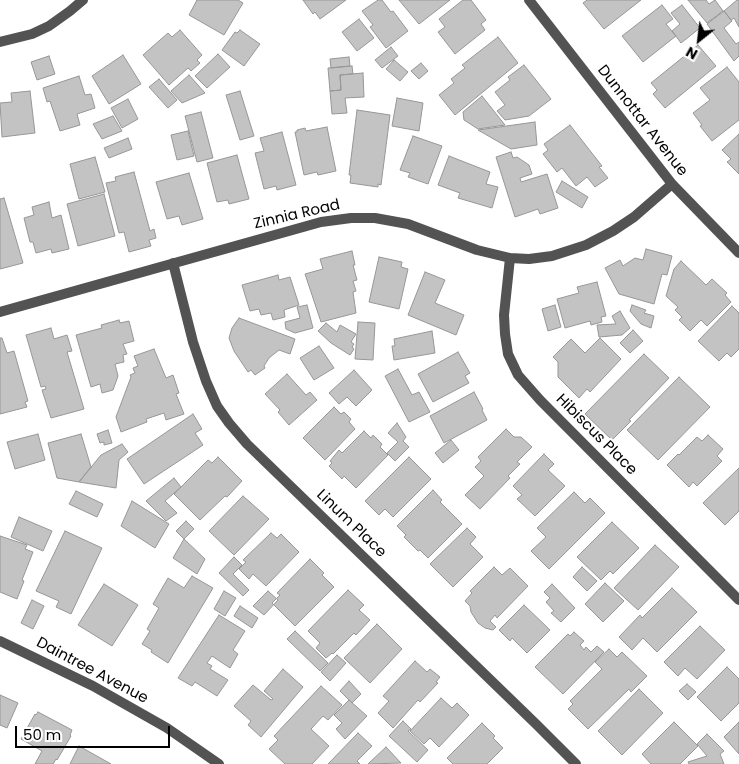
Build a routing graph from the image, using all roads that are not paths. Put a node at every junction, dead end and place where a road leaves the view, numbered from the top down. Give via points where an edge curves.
1 (83, 0) edge
2 (529, 0) edge
3 (0, 42) edge
4 (672, 184) junction
5 (739, 253) edge
6 (510, 258) junction
7 (172, 263) junction
8 (0, 312) edge
9 (739, 600) edge
10 (0, 641) edge
11 (219, 764) edge
12 (576, 764) edge

1 - 3 street via 48,26 32,34
2 - 4 street, Dunnottar Avenue
4 - 5 street, Dunnottar Avenue
4 - 6 street, Zinnia Road via 634,217 586,245 552,256
6 - 7 street, Zinnia Road via 477,250 408,224 375,218 351,218 320,222
6 - 9 street, Hibiscus Place via 505,334 508,354 518,375
7 - 8 street, Zinnia Road
7 - 12 street, Linum Place via 206,381 228,423
10 - 11 street, Daintree Avenue via 93,686 167,728

